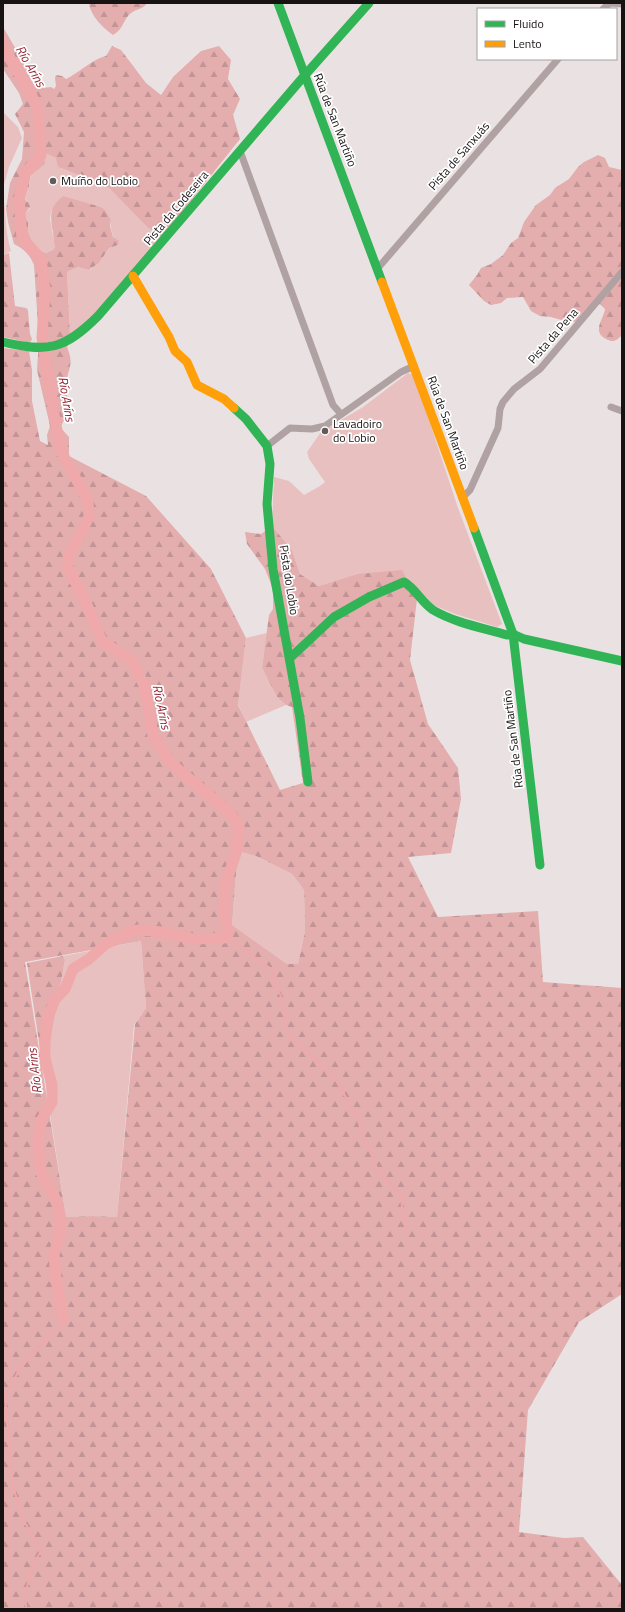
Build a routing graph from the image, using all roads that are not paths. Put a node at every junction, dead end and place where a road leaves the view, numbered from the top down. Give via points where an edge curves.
1 (278, 3) edge
2 (369, 3) edge
3 (611, 3) edge
4 (622, 4) edge
5 (557, 60) edge
6 (305, 75) junction
7 (240, 151) junction
8 (378, 268) junction
9 (622, 272) edge
10 (133, 276) junction
11 (3, 342) edge
12 (414, 366) junction
13 (611, 407) dead end
14 (622, 411) edge
15 (341, 414) junction
16 (267, 446) junction
17 (462, 498) junction
18 (513, 634) junction
19 (290, 658) junction
20 (622, 661) edge
21 (308, 782) dead end
22 (540, 866) dead end

1 - 6 street, Rúa de San Martiño
2 - 6 street, Pista da Codeseira
3 - 4 street
5 - 8 street, Pista de Sanxuás
6 - 7 street, Pista da Codeseira
6 - 8 street, Rúa de San Martiño
7 - 10 street, Pista da Codeseira
7 - 15 street via 334,405
8 - 12 street, Rúa de San Martiño
9 - 17 street, Pista da Pena via 540,369 502,402 498,428 470,490
10 - 11 street, Pista da Codeseira via 98,316 75,337 56,347 38,348
10 - 16 street via 175,351 187,362 197,386 224,399 246,420
12 - 15 street via 401,372
12 - 17 street, Rúa de San Martiño
13 - 14 street
15 - 16 street via 320,428 290,428
16 - 19 street, Pista do Lobio via 270,464 268,523 273,569
17 - 18 street, Rúa de San Martiño
18 - 19 street via 507,635 439,613 427,606 414,587 404,582 369,597 334,617
18 - 20 street via 524,639
18 - 22 street, Rúa de San Martiño
19 - 21 street, Pista do Lobio

